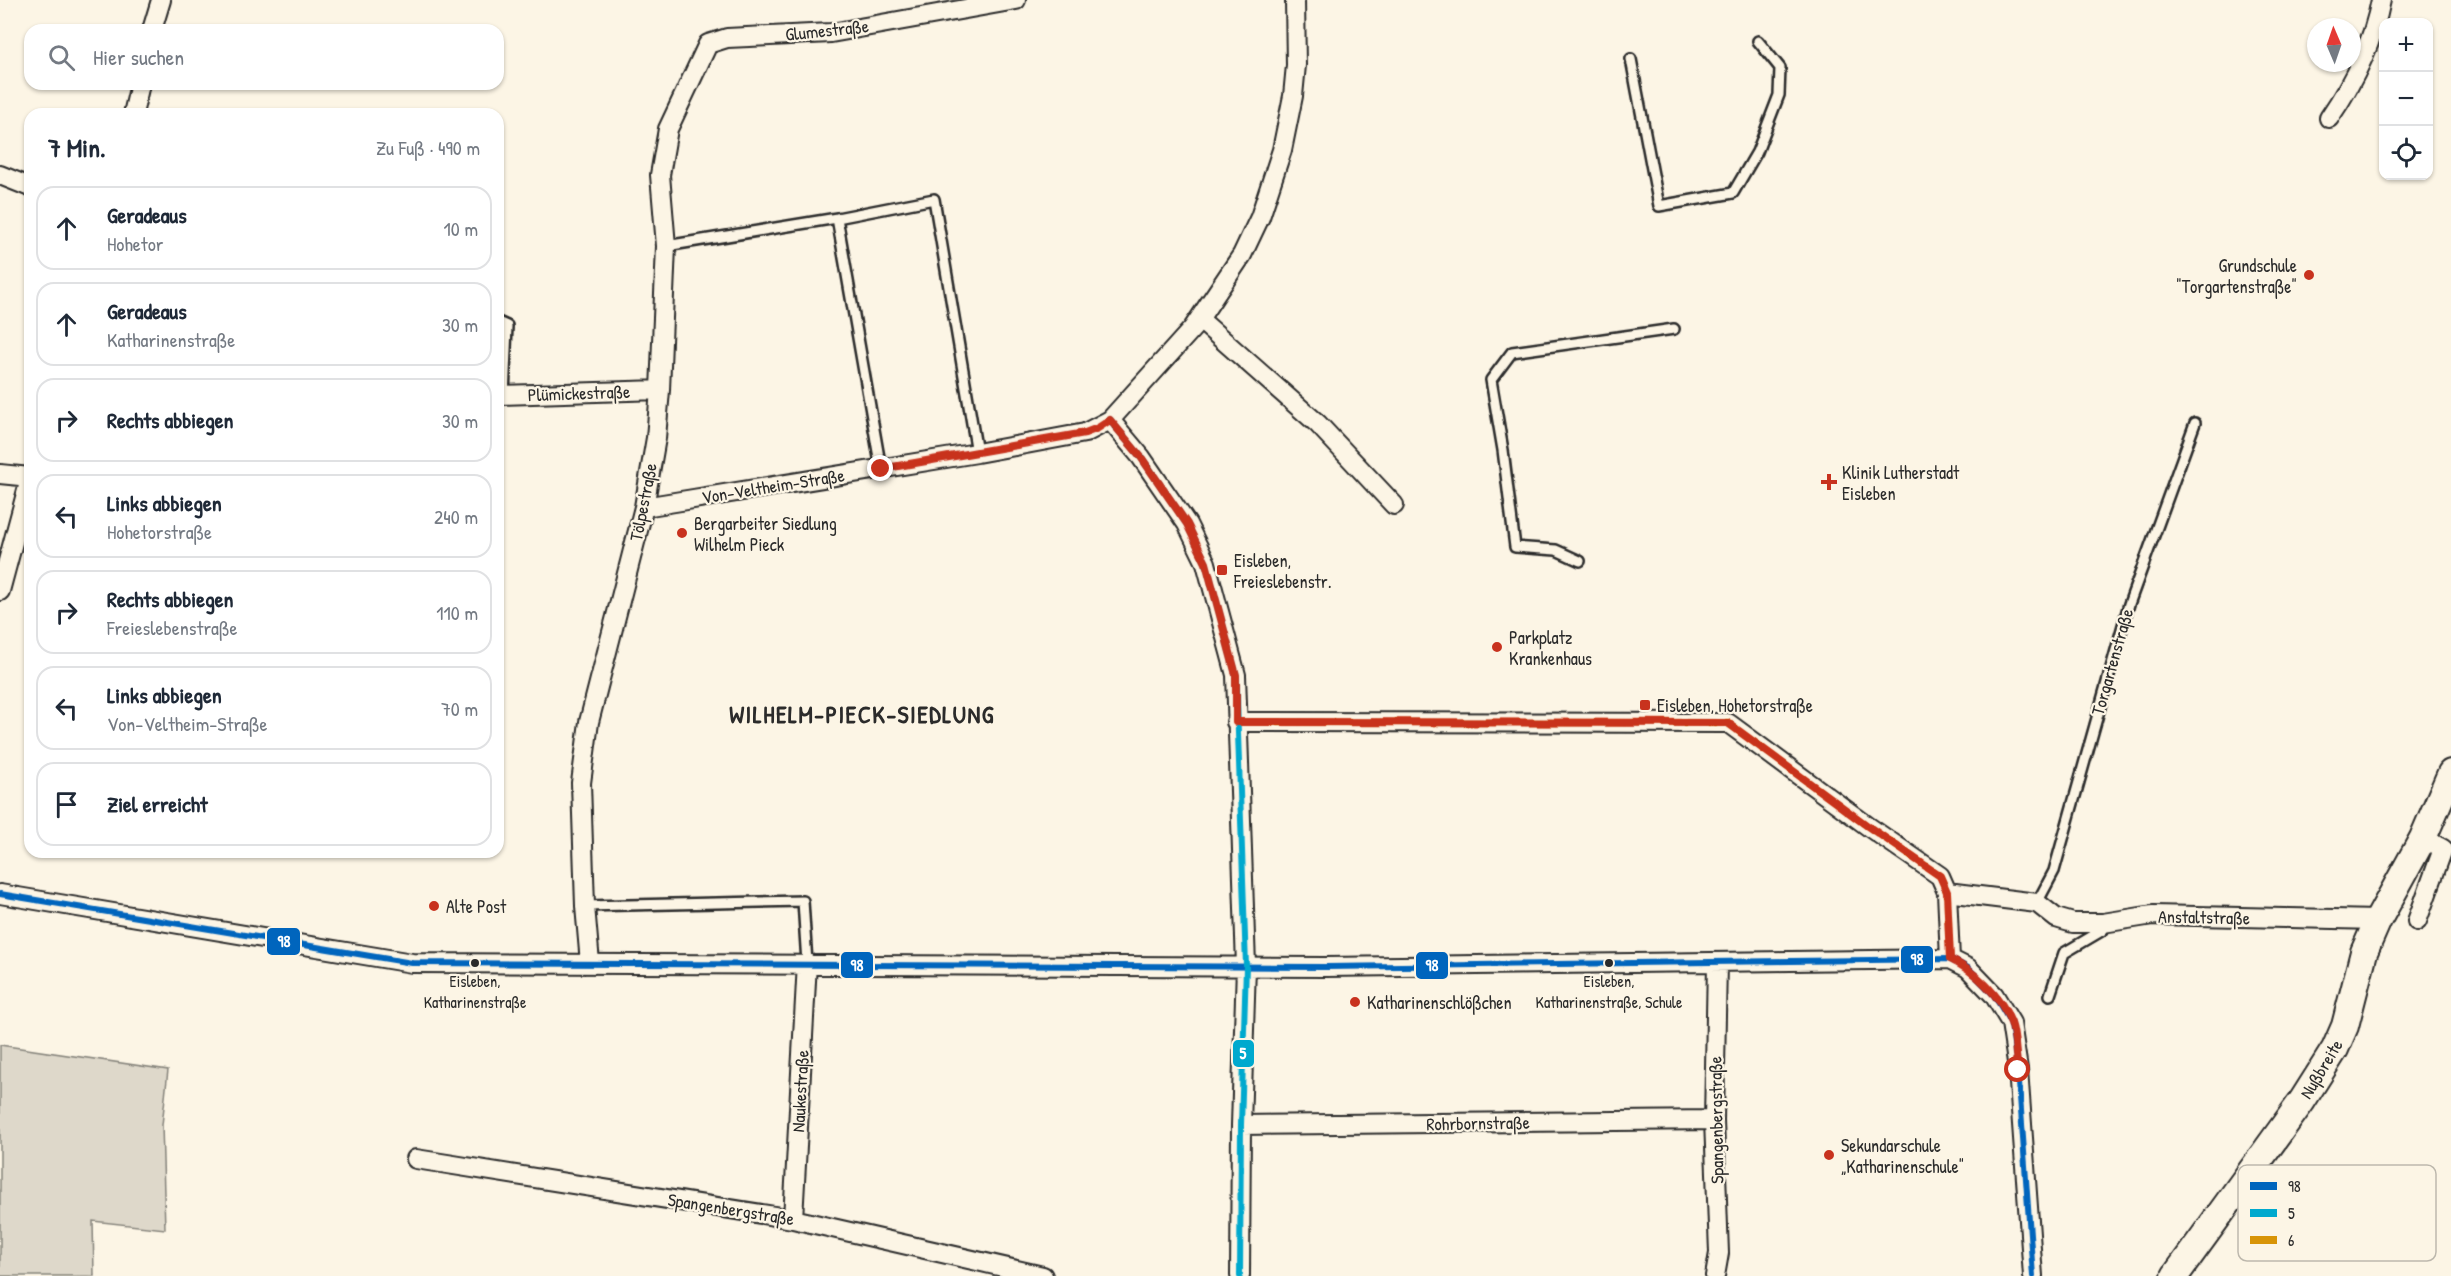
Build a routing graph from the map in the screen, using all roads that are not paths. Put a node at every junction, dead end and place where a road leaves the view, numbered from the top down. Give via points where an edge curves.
1 (161, 0) edge
2 (1016, 0) edge
3 (1295, 0) edge
4 (2381, 0) edge
5 (154, 24) edge
6 (1758, 41) dead end
7 (708, 44) joint
8 (1632, 59) dead end
9 (139, 90) edge
10 (134, 108) edge
11 (2329, 118) dead end
12 (0, 175) edge
13 (24, 185) edge
14 (837, 218) junction
15 (666, 246) junction
16 (1199, 319) junction
17 (504, 325) edge
18 (1674, 329) dead end
19 (504, 360) edge
20 (660, 390) junction
21 (504, 395) edge
22 (1110, 420) junction
23 (2195, 423) dead end
24 (977, 453) junction
25 (881, 469) junction
26 (0, 474) edge
27 (24, 477) edge
28 (24, 501) edge
29 (1394, 505) dead end
30 (644, 507) junction
31 (1580, 561) dead end
32 (0, 591) edge
33 (1236, 722) junction
34 (2451, 773) edge
35 (2422, 838) junction
36 (1947, 892) junction
37 (0, 894) edge
38 (2037, 903) junction
39 (585, 906) junction
40 (2378, 920) junction
41 (2417, 921) dead end
42 (2103, 923) junction
43 (1950, 959) junction
44 (590, 963) junction
45 (807, 963) junction
46 (1717, 963) junction
47 (1246, 966) junction
48 (2050, 995) dead end
49 (1714, 1120) junction
50 (1241, 1125) junction
51 (416, 1159) dead end
52 (2256, 1165) edge
53 (2238, 1189) edge
54 (793, 1219) junction
55 (1716, 1271) edge
56 (1043, 1276) edge
57 (1240, 1276) edge
58 (2032, 1276) edge
59 (2175, 1276) edge

1 - 5 street
2 - 7 street, Glumestraße via 831,33 727,38
3 - 16 street via 1293,96 1277,169 1242,255
4 - 11 street via 2376,24 2346,93
6 - 8 lane via 1780,68 1779,94 1757,152 1733,193 1659,206
7 - 15 street, Tölpestraße via 668,129 660,175
9 - 10 street
12 - 13 street
14 - 15 lane
14 - 24 lane via 934,199
14 - 25 lane
15 - 20 street, Tölpestraße
16 - 22 street
16 - 29 street via 1318,424
17 - 19 lane
18 - 31 lane via 1512,352 1491,380 1515,547 1556,550
20 - 21 street, Plümickestraße
20 - 30 street, Tölpestraße
22 - 24 street, Von-Veltheim-Straße via 1085,433
22 - 33 street via 1187,524 1206,563 1236,675
23 - 38 lane, Torgartenstraße via 2129,604 2054,871
24 - 25 street, Von-Veltheim-Straße
25 - 30 street, Von-Veltheim-Straße
26 - 27 street
28 - 32 street
30 - 39 street, Tölpestraße via 590,722 581,783
33 - 36 street via 1728,723 1940,876
33 - 47 street
34 - 35 main road, Nußbreite
35 - 40 main road, Nußbreite
35 - 41 street via 2443,849
36 - 38 street
36 - 43 street
37 - 44 street via 412,963
38 - 42 street, Anstaltstraße via 2056,918 2073,923
39 - 44 street, Tölpestraße
39 - 45 lane via 803,901
40 - 42 street, Anstaltstraße via 2153,915
40 - 52 main road, Nußbreite via 2364,952 2335,1049
42 - 48 lane via 2103,930 2064,953
43 - 46 street
43 - 58 street via 1968,968 1994,995 2011,1023 2018,1070
44 - 45 street
45 - 47 street
45 - 54 street, Naukestraße
46 - 47 street
46 - 49 street, Spangenbergstraße
47 - 50 street
49 - 50 street, Rohrbornstraße
49 - 55 street, Spangenbergstraße
50 - 57 street
51 - 54 street, Spangenbergstraße
53 - 59 main road, Nußbreite
54 - 56 street, Spangenbergstraße

